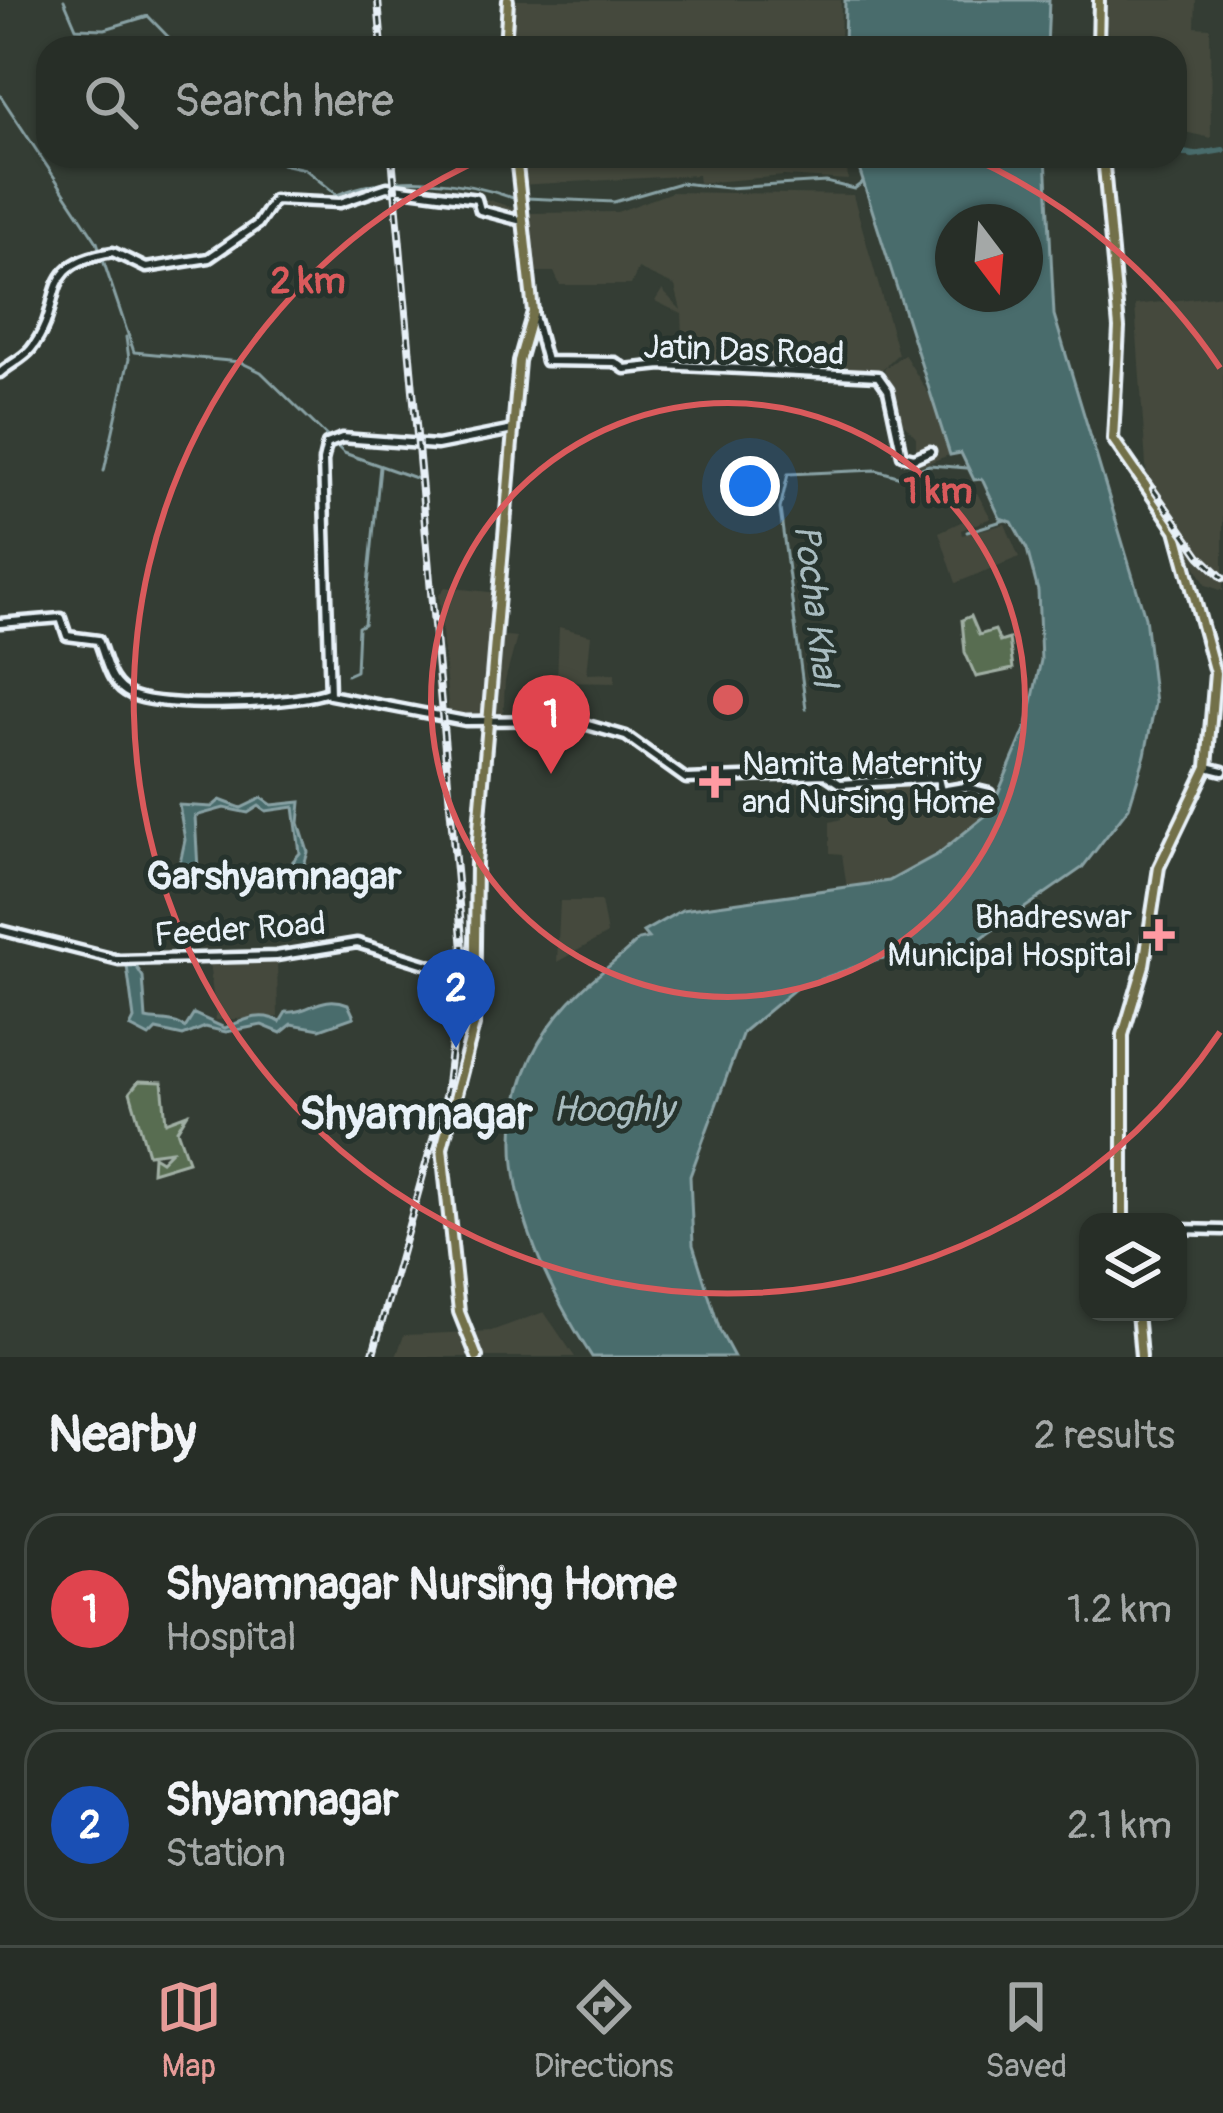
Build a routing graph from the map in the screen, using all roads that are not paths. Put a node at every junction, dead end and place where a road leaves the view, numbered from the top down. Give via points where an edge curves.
1 (508, 0) edge
2 (1099, 0) edge
3 (506, 36) edge
4 (1098, 36) edge
5 (517, 168) edge
6 (1104, 168) edge
7 (522, 221) junction
8 (533, 312) junction
9 (0, 373) edge
10 (513, 430) junction
11 (930, 451) dead end
12 (0, 622) edge
13 (328, 692) junction
14 (489, 722) junction
15 (1207, 767) junction
16 (1223, 771) edge
17 (988, 793) dead end
18 (0, 930) edge
19 (478, 989) junction
20 (1124, 1213) edge
21 (1187, 1229) edge
22 (1223, 1230) edge
23 (1138, 1321) edge
24 (477, 1357) edge
25 (1141, 1357) edge

1 - 3 main road
2 - 4 main road
5 - 7 main road
6 - 15 main road via 1120,328 1113,439 1176,530 1209,642 1215,674
7 - 8 main road
7 - 9 street via 480,210 477,200 380,188 340,202 274,200 258,224 197,262 140,268 122,253 75,260 58,278 33,346
8 - 10 main road via 520,349
8 - 11 street, Jatin Das Road via 546,361 878,376 902,455
10 - 13 street via 437,445 329,442 322,461
10 - 14 main road
12 - 13 street via 61,618 69,637 94,638 119,685 163,703
13 - 14 street
14 - 17 street via 555,717 616,732 686,779 938,778 941,791
14 - 19 main road via 474,894
15 - 16 street
15 - 20 main road via 1163,855 1126,1022
18 - 19 street, Feeder Road via 119,960 276,956 357,943
19 - 24 main road via 441,1169 459,1312
21 - 22 street
23 - 25 main road

